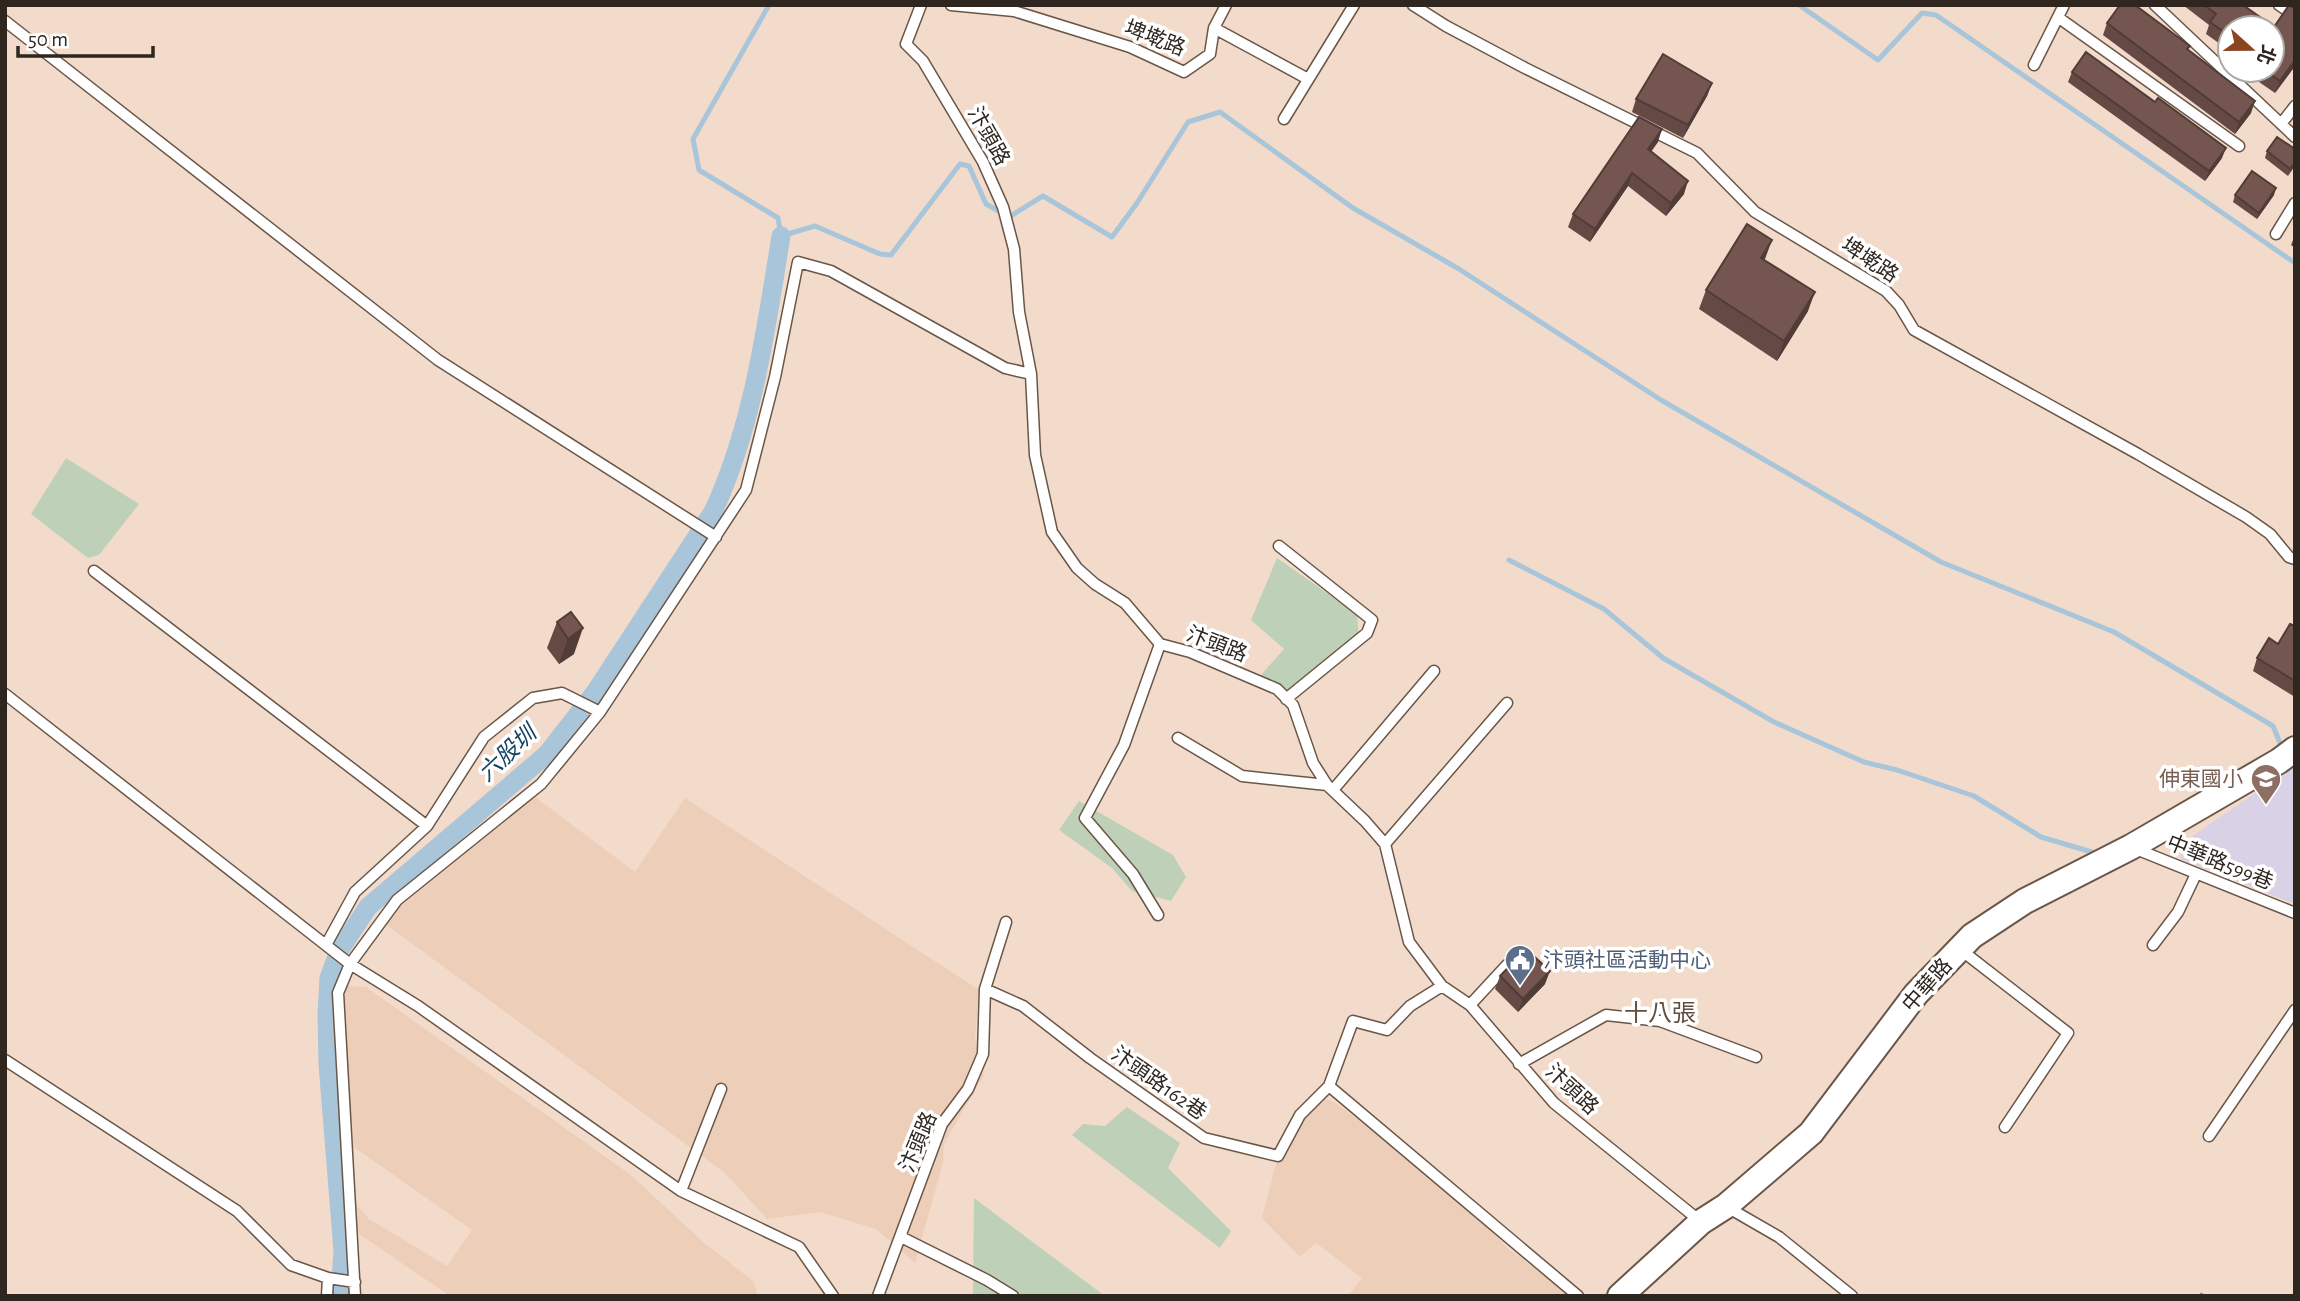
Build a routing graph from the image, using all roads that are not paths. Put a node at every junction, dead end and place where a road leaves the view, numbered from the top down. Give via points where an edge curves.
1 (921, 5) edge
2 (951, 5) edge
3 (1226, 5) edge
4 (1354, 5) edge
5 (1413, 5) edge
6 (2064, 5) edge
7 (2155, 5) edge
8 (2279, 5) edge
9 (2295, 16) edge
10 (2060, 18) junction
11 (5, 21) edge
12 (1214, 27) junction
13 (2035, 65) dead end
14 (1308, 79) junction
15 (2295, 106) edge
16 (1284, 120) dead end
17 (2281, 124) junction
18 (2295, 137) edge
19 (2239, 146) dead end
20 (2295, 202) edge
21 (2276, 234) dead end
22 (1031, 374) junction
23 (711, 535) junction
24 (1279, 546) dead end
25 (2295, 559) edge
26 (94, 571) dead end
27 (1160, 644) junction
28 (1434, 671) dead end
29 (5, 694) edge
30 (1286, 699) junction
31 (1507, 703) dead end
32 (596, 710) junction
33 (1178, 738) dead end
34 (2295, 749) edge
35 (1330, 787) junction
36 (427, 826) junction
37 (1385, 844) junction
38 (2131, 847) junction
39 (2196, 874) junction
40 (2295, 913) edge
41 (1158, 915) dead end
42 (1006, 922) dead end
43 (326, 945) junction
44 (2153, 945) dead end
45 (1959, 948) junction
46 (350, 964) junction
47 (1507, 965) edge
48 (1442, 986) junction
49 (985, 989) junction
50 (1470, 1005) junction
51 (2295, 1010) edge
52 (1756, 1057) dead end
53 (5, 1060) edge
54 (1519, 1064) junction
55 (1329, 1086) junction
56 (721, 1089) dead end
57 (2006, 1126) dead end
58 (2209, 1136) dead end
59 (681, 1191) junction
60 (1726, 1206) junction
61 (1701, 1222) junction
62 (901, 1237) junction
63 (329, 1279) junction
64 (354, 1282) junction
65 (327, 1296) edge
66 (355, 1296) edge
67 (833, 1296) edge
68 (878, 1296) edge
69 (1013, 1296) edge
70 (1578, 1296) edge
71 (1620, 1296) edge
72 (1852, 1296) edge

1 - 22 lane, 汴頭路 via 906,44 923,61 983,162 1003,208 1014,249
2 - 12 lane, 埤墘路 via 1014,11 1130,47 1184,72 1210,54
3 - 12 lane, 埤墘路
4 - 14 lane
5 - 25 lane, 埤墘路 via 1525,68 1697,153 1755,212 1886,291 1914,330 2246,517
6 - 10 lane
7 - 17 lane
8 - 9 lane
10 - 13 lane
10 - 19 lane
11 - 23 lane via 438,360
12 - 14 lane
14 - 16 lane
15 - 17 lane
17 - 18 lane
20 - 21 lane
22 - 23 lane via 1005,368 831,271 799,262 746,490
22 - 27 lane, 汴頭路 via 1035,455 1052,532 1077,569 1125,603
23 - 32 lane
24 - 30 lane via 1372,620 1367,633
26 - 36 lane
27 - 30 lane, 汴頭路 via 1214,661 1277,689
27 - 41 lane via 1124,744 1085,818 1133,874
28 - 35 lane
29 - 43 lane
30 - 35 lane, 汴頭路 via 1293,705 1313,763
31 - 37 lane
32 - 36 lane via 562,693 533,698 484,737
32 - 46 lane via 541,784 397,900
33 - 35 lane via 1242,776
34 - 38 street, 中華路
35 - 37 lane, 汴頭路
36 - 43 lane via 355,892
37 - 48 lane, 汴頭路 via 1409,942
38 - 39 lane, 中華路599巷
38 - 45 street, 中華路 via 2025,901
39 - 40 lane, 中華路599巷
39 - 44 lane via 2178,912
42 - 49 lane, 汴頭路
43 - 46 lane
45 - 57 lane via 2068,1033
45 - 60 street, 中華路 via 1916,994 1811,1133
46 - 59 lane via 418,1006
46 - 64 lane via 338,993
47 - 50 lane
48 - 50 lane, 汴頭路
48 - 55 lane, 汴頭路162巷 via 1410,1006 1387,1030 1353,1021
49 - 55 lane, 汴頭路162巷 via 1023,1006 1205,1138 1278,1156 1300,1115
49 - 62 lane, 汴頭路 via 983,1054 968,1089 942,1124
50 - 54 lane, 汴頭路
51 - 58 lane
52 - 54 lane via 1660,1021 1606,1015
53 - 63 lane via 237,1211 291,1265
54 - 61 lane, 汴頭路 via 1554,1103
55 - 70 lane
56 - 59 lane
59 - 67 lane via 799,1247
60 - 61 street, 中華路
60 - 72 lane via 1779,1237
61 - 71 street, 中華路
62 - 68 lane, 汴頭路
62 - 69 lane
63 - 64 lane
63 - 65 lane
64 - 66 lane

